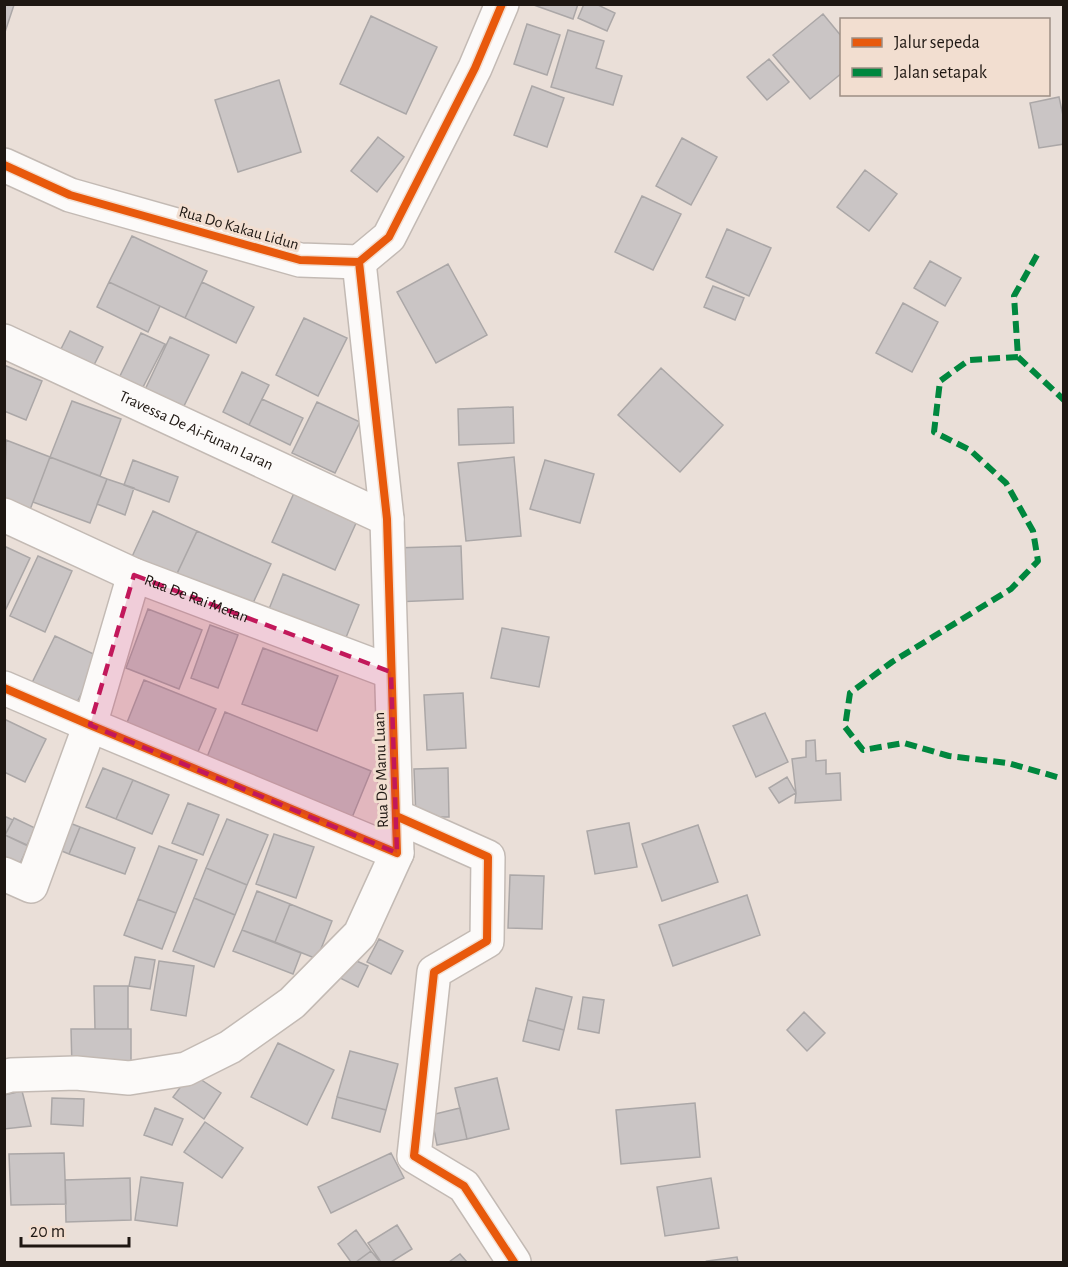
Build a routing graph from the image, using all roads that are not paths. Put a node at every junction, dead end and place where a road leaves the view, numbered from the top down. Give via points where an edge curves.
1 (502, 4) edge
2 (4, 165) edge
3 (359, 262) junction
4 (4, 341) edge
5 (4, 515) edge
6 (387, 519) junction
7 (134, 575) junction
8 (391, 672) junction
9 (4, 687) edge
10 (90, 725) junction
11 (396, 816) junction
12 (397, 854) junction
13 (4, 874) edge
14 (4, 1077) edge
15 (514, 1263) edge

1 - 3 street via 476,68 389,237
2 - 3 street, Rua Do Kakau Lidun via 70,195 300,260
3 - 6 street, Rua De Manu Luan
4 - 6 street, Travessa De Ai-Funan Laran
5 - 7 street, Rua De Rai Metan
6 - 8 street, Rua De Manu Luan
7 - 8 street, Rua De Rai Metan
7 - 10 street
8 - 11 street, Rua De Manu Luan
9 - 10 street, Rua De Manu Luan
10 - 12 street, Rua De Manu Luan
10 - 13 street via 31,886
11 - 12 street, Rua De Manu Luan
11 - 15 street via 488,857 488,941 434,972 414,1156 464,1186
12 - 14 street via 360,934 292,1003 230,1047 186,1069 129,1078 76,1073

